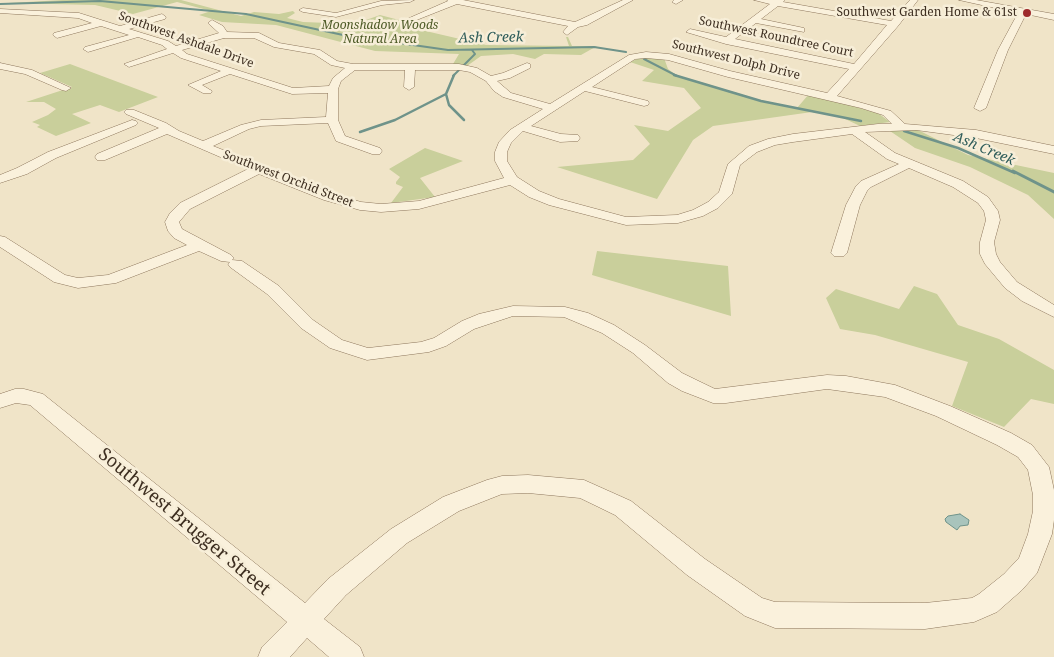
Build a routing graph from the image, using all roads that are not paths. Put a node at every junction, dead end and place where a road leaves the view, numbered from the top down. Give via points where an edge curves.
1 (410, 0) edge
2 (454, 0) edge
3 (484, 0) edge
4 (628, 0) edge
5 (758, 0) edge
6 (914, 0) edge
7 (962, 0) edge
8 (779, 2) edge
9 (992, 3) edge
10 (473, 4) junction
11 (303, 10) dead end
12 (0, 11) edge
13 (1023, 11) junction
14 (162, 17) dead end
15 (1054, 17) edge
16 (411, 19) dead end
17 (754, 20) junction
18 (102, 23) junction
19 (212, 23) dead end
20 (895, 24) junction
21 (576, 26) junction
22 (120, 29) junction
23 (801, 30) dead end
24 (566, 32) dead end
25 (690, 32) dead end
26 (57, 35) dead end
27 (137, 35) junction
28 (224, 35) junction
29 (726, 40) junction
30 (88, 49) dead end
31 (174, 49) junction
32 (129, 64) dead end
33 (0, 66) edge
34 (527, 66) dead end
35 (353, 67) junction
36 (856, 67) junction
37 (410, 68) junction
38 (230, 71) junction
39 (490, 79) junction
40 (409, 87) dead end
41 (66, 88) dead end
42 (584, 88) junction
43 (333, 89) junction
44 (207, 91) dead end
45 (830, 96) junction
46 (644, 103) dead end
47 (552, 108) junction
48 (332, 120) junction
49 (901, 126) junction
50 (522, 127) junction
51 (168, 129) junction
52 (854, 130) junction
53 (976, 134) junction
54 (574, 138) dead end
55 (203, 146) junction
56 (83, 149) dead end
57 (1054, 150) edge
58 (376, 151) dead end
59 (101, 157) junction
60 (113, 163) dead end
61 (908, 164) junction
62 (258, 169) junction
63 (0, 179) edge
64 (512, 180) junction
65 (0, 240) edge
66 (200, 246) junction
67 (840, 253) dead end
68 (1054, 312) edge
69 (8, 399) edge
70 (304, 622) junction
71 (272, 657) edge
72 (350, 657) edge

1 - 11 street via 381,3 336,15
2 - 10 street
2 - 16 street
3 - 10 street
4 - 21 street
5 - 8 street
6 - 20 street
7 - 9 street
8 - 17 street
8 - 20 street
9 - 13 street
10 - 21 street
12 - 18 street, Southwest Ashdale Drive via 79,16
13 - 15 street
13 - 53 street via 1003,50 976,122
14 - 22 street
17 - 23 street
17 - 29 street
18 - 22 street, Southwest Ashdale Drive
18 - 26 street
19 - 28 street
20 - 36 street
21 - 24 street
22 - 27 street, Southwest Ashdale Drive
25 - 29 street, Southwest Roundtree Court
27 - 30 street
27 - 31 street, Southwest Ashdale Drive
28 - 31 street
28 - 35 street via 256,35 277,45 317,52 334,63
29 - 36 street, Southwest Roundtree Court
31 - 32 street
31 - 38 street, Southwest Ashdale Drive via 184,56
33 - 41 street via 28,72
34 - 39 street
35 - 37 street
35 - 43 street via 337,80
36 - 45 street
37 - 39 street via 459,67
37 - 40 street
38 - 43 street, Southwest Ashdale Drive via 292,91
38 - 44 street via 193,85
39 - 47 street via 507,95
42 - 45 street, Southwest Dolph Drive via 632,57 656,55
42 - 46 street
42 - 47 street, Southwest Dolph Drive
43 - 48 street
45 - 49 street, Southwest Dolph Drive via 880,110
47 - 50 street, Southwest Dolph Drive
48 - 55 street via 261,123
48 - 58 street via 340,138
49 - 52 street
49 - 53 street
50 - 54 street via 560,138
50 - 64 street, Southwest Dolph Drive via 509,137 501,152 503,167
51 - 55 street, Southwest Orchid Street
51 - 59 street
51 - 63 street, Southwest Orchid Street via 131,117
52 - 61 street
52 - 64 street via 782,140 753,149 734,164 725,194 698,213 678,219 626,221 594,214 547,200
53 - 57 street
55 - 62 street, Southwest Orchid Street
56 - 59 street
59 - 60 street
61 - 67 street via 860,189
61 - 68 street via 958,184 983,200 993,220 987,242 993,264 1011,284
62 - 64 street, Southwest Orchid Street via 344,203 376,208 419,205
62 - 66 street via 191,203 175,216 172,222 175,231
65 - 66 street via 60,279 85,283 110,280
66 - 70 street via 231,261 273,290 307,324 336,344 367,354 423,348 500,313 530,310 565,312 608,329 675,378 713,396 827,382 888,390 943,411 1025,451 1038,467 1044,495 1040,534 1028,565 988,603 974,610 926,616 798,616 775,615 754,607 696,567 623,508 584,490 571,486 502,485 432,514 399,536 364,563
69 - 70 street, Southwest Brugger Street via 24,396 36,399
70 - 71 street
70 - 72 street, Southwest Brugger Street

